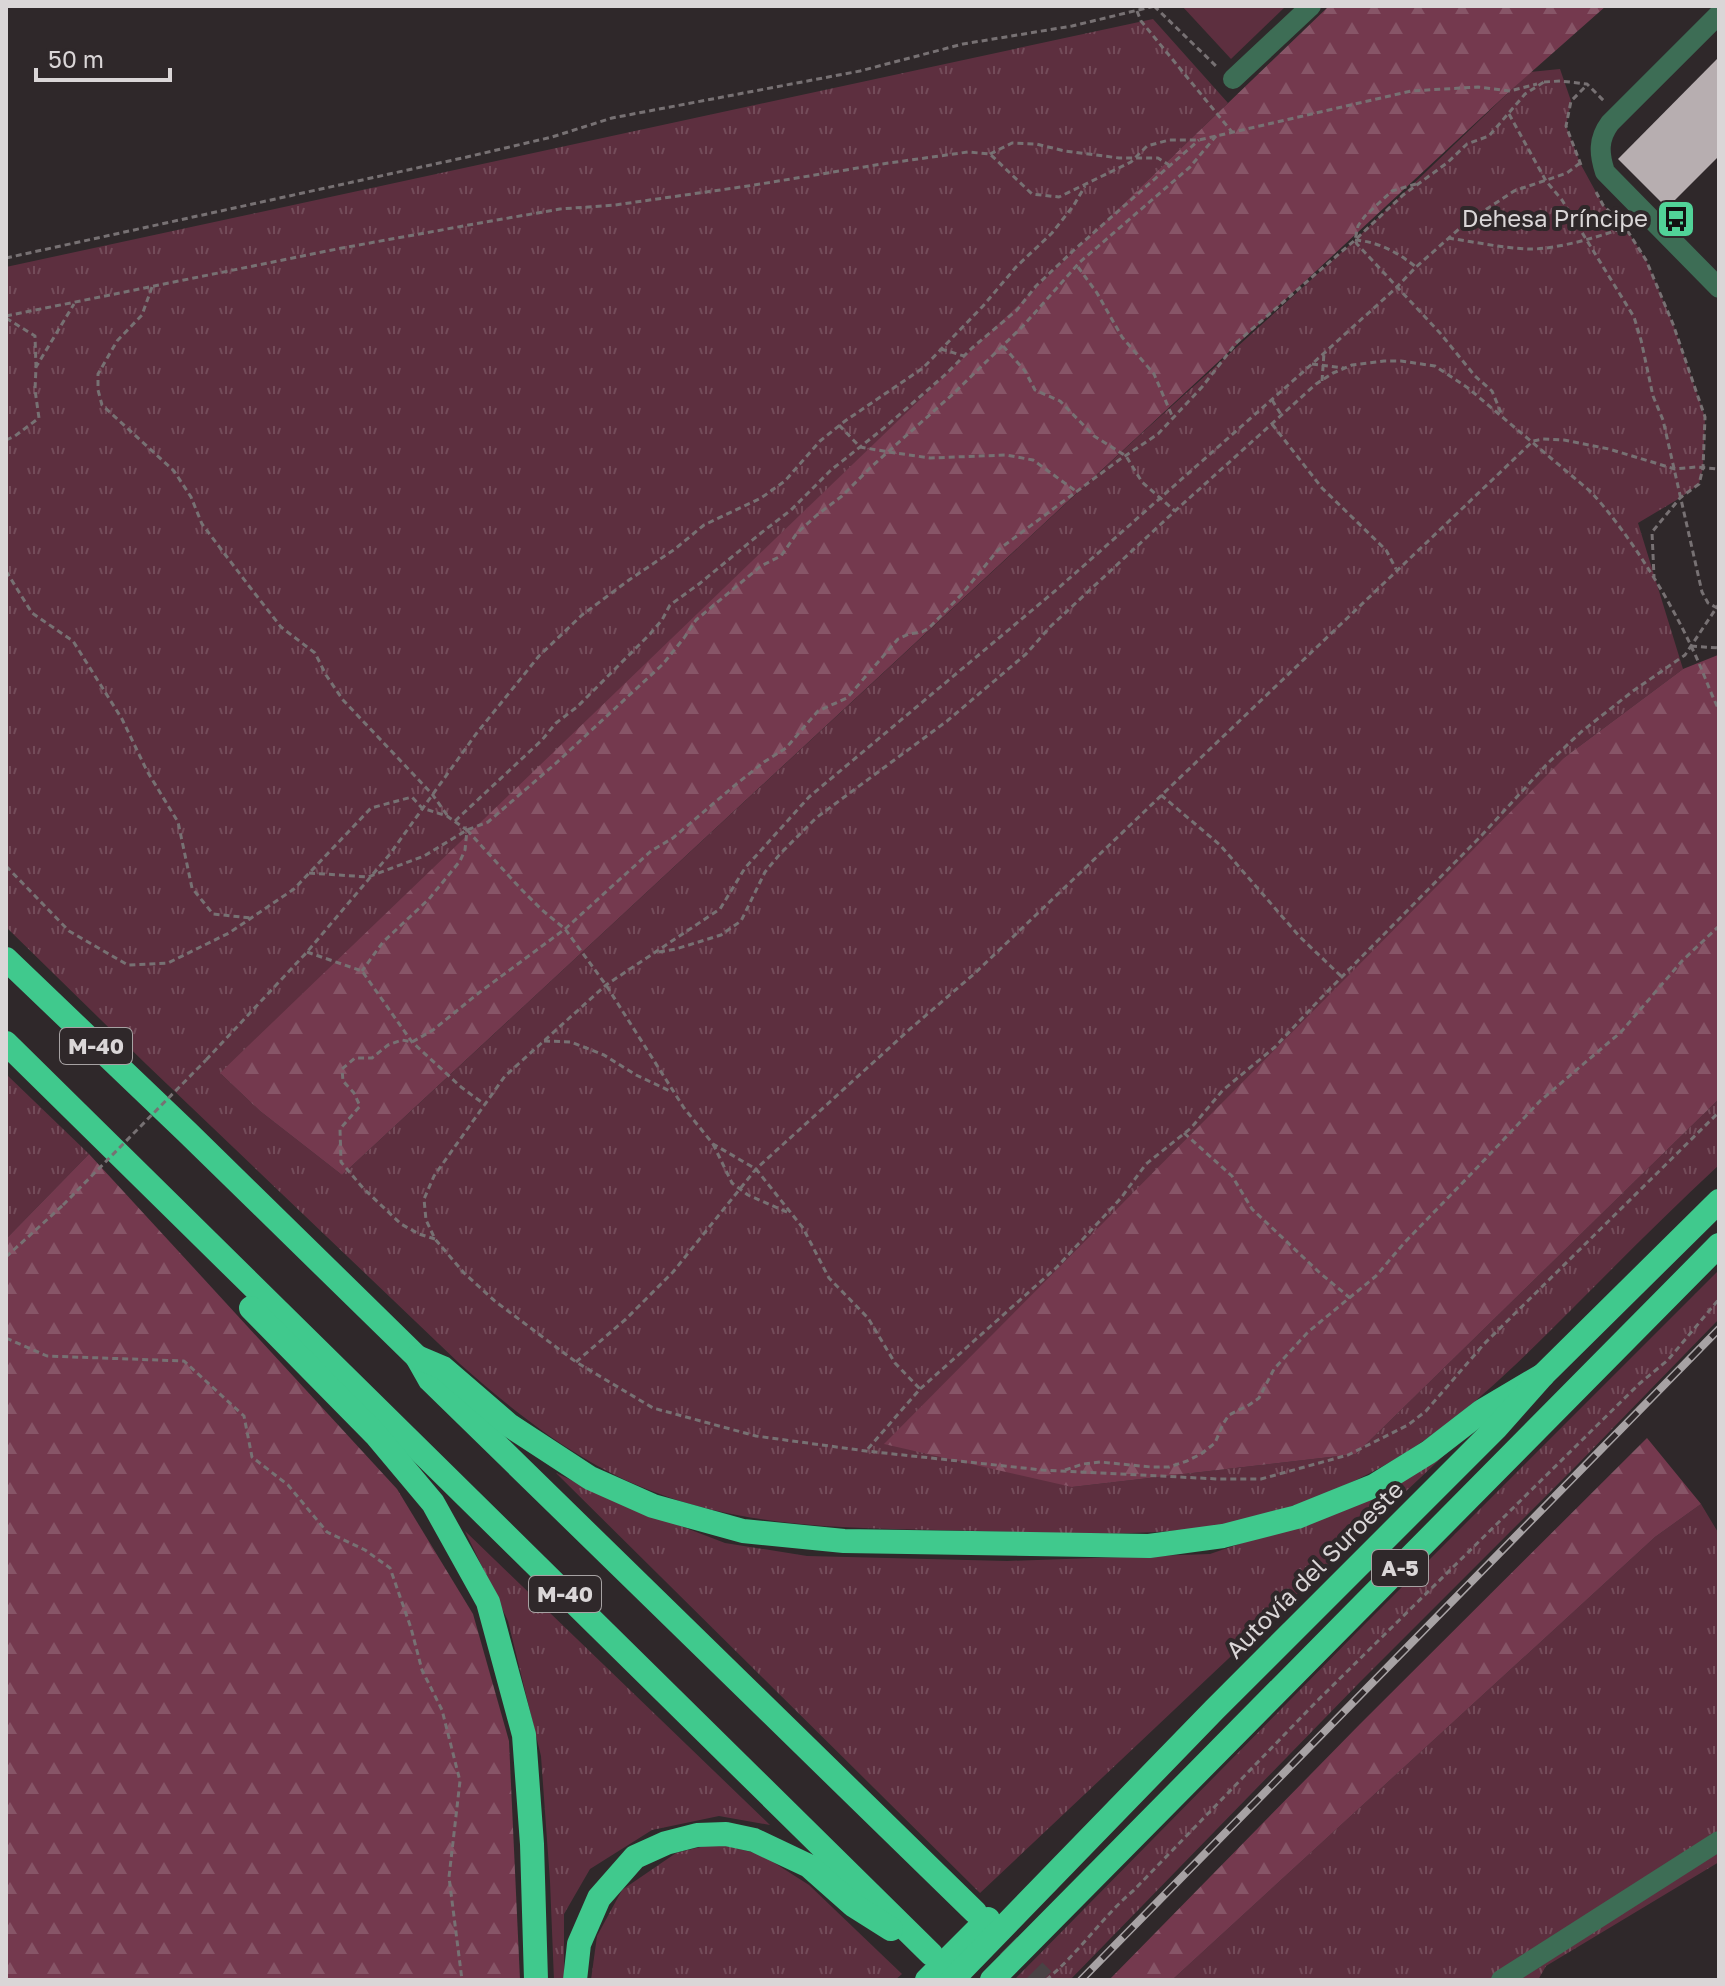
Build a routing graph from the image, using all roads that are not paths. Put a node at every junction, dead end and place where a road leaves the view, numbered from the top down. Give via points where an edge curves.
1 (1311, 6) edge
2 (1719, 14) edge
3 (1233, 79) road end
4 (1719, 288) edge
5 (6, 959) edge
6 (6, 1043) edge
7 (1719, 1201) edge
8 (199, 1234) junction
9 (1719, 1245) edge
10 (417, 1357) junction
11 (1543, 1375) junction
12 (1214, 1710) junction
13 (1719, 1841) edge
14 (975, 1912) tunnel mouth
15 (536, 1980) edge
16 (575, 1980) edge
17 (927, 1980) edge
18 (952, 1980) edge
19 (992, 1980) edge
20 (1501, 1980) edge

1 - 3 street
2 - 4 street via 1612,122 1600,144 1605,172
5 - 10 highway, M-40
6 - 8 highway, M-40
7 - 11 highway, Autovía del Suroeste / A-5
8 - 15 highway via 255,1313 376,1435 433,1503 488,1602 524,1735
8 - 16 highway, M-40 via 931,1954 853,1905 809,1866 754,1840 697,1835 635,1857 599,1898 579,1944
9 - 19 highway, A-5
10 - 11 highway via 443,1368 509,1425 590,1478 653,1506 743,1531 844,1541 1149,1546 1223,1536 1297,1517 1374,1486
10 - 14 highway, M-40 via 430,1380
11 - 12 highway, Autovía del Suroeste / A-5
12 - 17 highway via 1192,1717
12 - 18 highway, Autovía del Suroeste / A-5
13 - 20 street

